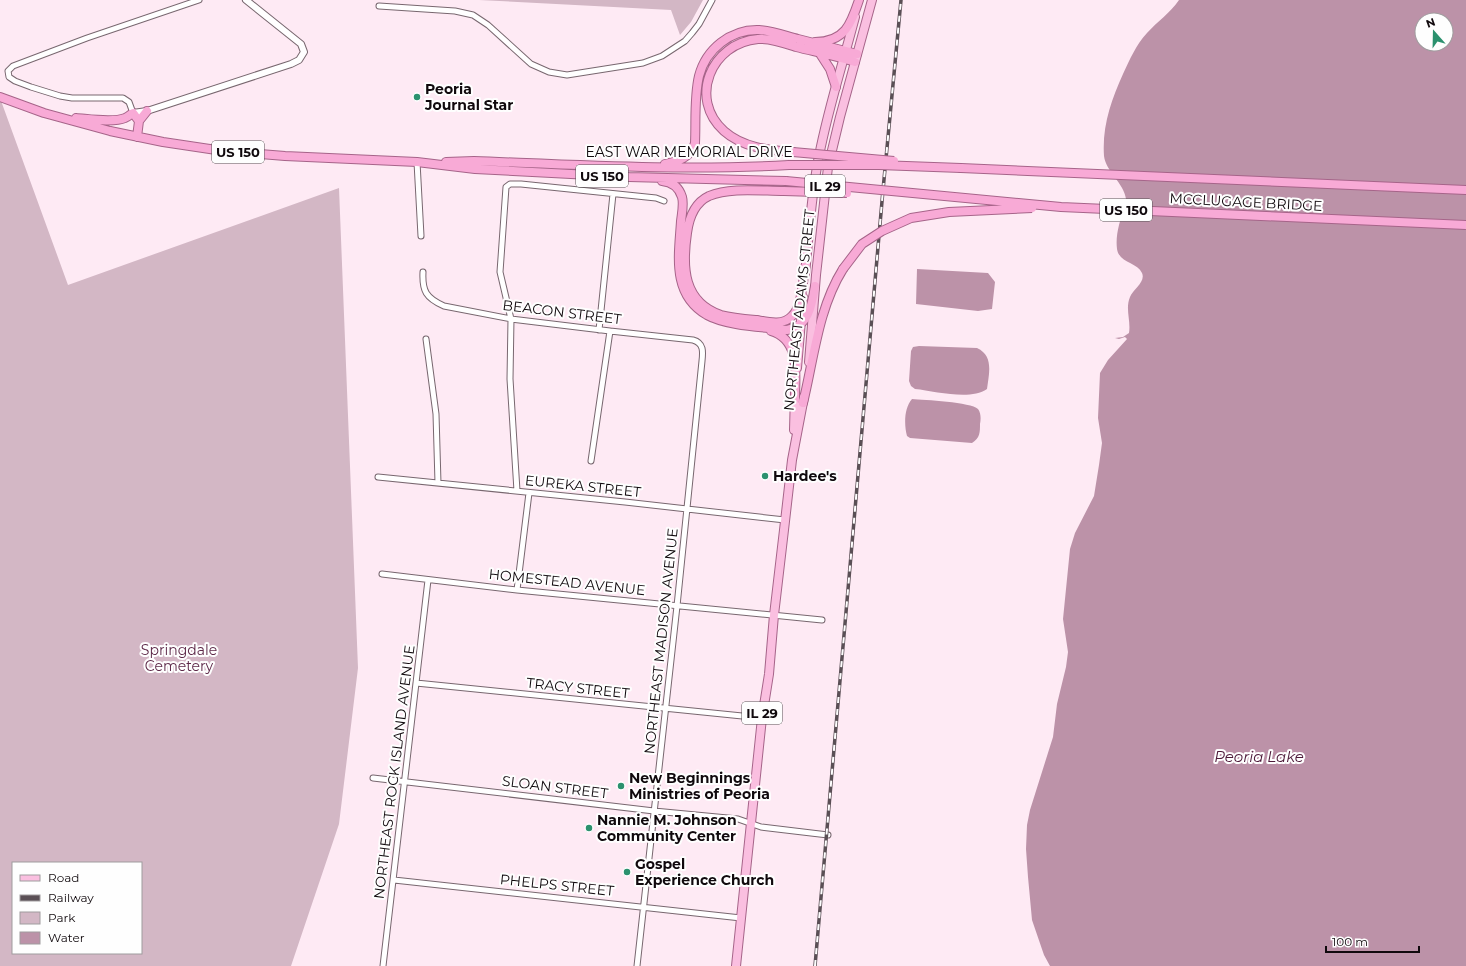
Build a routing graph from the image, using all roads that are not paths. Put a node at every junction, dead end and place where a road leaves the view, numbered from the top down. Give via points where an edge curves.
1 (199, 0) edge
2 (246, 0) edge
3 (712, 0) edge
4 (859, 0) edge
5 (872, 0) edge
6 (378, 6) dead end
7 (802, 40) junction
8 (819, 52) junction
9 (845, 55) junction
10 (856, 58) junction
11 (836, 87) junction
12 (0, 96) edge
13 (41, 111) junction
14 (147, 111) junction
15 (134, 112) junction
16 (138, 121) junction
17 (137, 137) junction
18 (417, 162) junction
19 (619, 166) junction
20 (961, 168) junction
21 (621, 176) junction
22 (786, 181) joint
23 (1466, 190) edge
24 (886, 192) junction
25 (613, 194) junction
26 (664, 201) dead end
27 (1061, 207) junction
28 (1466, 225) edge
29 (421, 236) dead end
30 (806, 267) junction
31 (423, 272) dead end
32 (815, 286) junction
33 (510, 318) junction
34 (731, 322) junction
35 (800, 325) junction
36 (599, 330) junction
37 (610, 331) junction
38 (426, 339) dead end
39 (699, 342) joint
40 (795, 399) junction
41 (803, 403) junction
42 (792, 460) junction
43 (591, 461) dead end
44 (378, 476) dead end
45 (438, 483) junction
46 (517, 491) junction
47 (529, 493) junction
48 (688, 509) junction
49 (785, 520) junction
50 (382, 574) dead end
51 (428, 580) junction
52 (517, 590) junction
53 (677, 606) junction
54 (774, 615) junction
55 (822, 620) dead end
56 (416, 683) junction
57 (666, 709) junction
58 (762, 718) junction
59 (373, 778) dead end
60 (404, 781) junction
61 (654, 811) junction
62 (751, 824) junction
63 (828, 835) dead end
64 (394, 880) junction
65 (643, 907) junction
66 (741, 918) junction
67 (382, 966) edge
68 (637, 966) edge
69 (736, 966) edge

1 - 15 street via 65,46 8,70 8,76 12,79 54,95 72,98 123,98 129,102
2 - 14 street via 299,42 303,49 300,60
3 - 6 street via 699,24 685,41 662,56 642,63 568,75 549,72 531,64 488,25 473,15 455,11
4 - 7 highway via 850,24 840,36 819,42
4 - 9 main road, NORTHEAST ADAMS STREET / IL 29
5 - 10 main road, NORTHEAST ADAMS STREET / IL 29
7 - 9 highway
7 - 19 highway via 757,30 741,33 722,42 710,54 700,74 695,142 691,152 683,159 664,164
8 - 9 highway
8 - 11 highway via 830,69
8 - 20 highway, bridge via 764,39 737,45 719,57 710,75 707,94 713,116 724,130 739,141 768,150
9 - 10 highway
9 - 11 main road, NORTHEAST ADAMS STREET / IL 29
10 - 32 main road, NORTHEAST ADAMS STREET / IL 29 via 828,167
11 - 30 main road, NORTHEAST ADAMS STREET / IL 29 via 815,178
12 - 13 highway, EAST WAR MEMORIAL DRIVE / US 150
13 - 15 highway via 72,118 103,120 125,118
13 - 17 highway, EAST WAR MEMORIAL DRIVE / US 150
14 - 15 street
14 - 16 highway
15 - 16 highway
16 - 17 highway
17 - 18 highway, EAST WAR MEMORIAL DRIVE / US 150 via 248,154
18 - 19 highway, EAST WAR MEMORIAL DRIVE / US 150 via 474,161
18 - 21 highway, EAST WAR MEMORIAL DRIVE / US 150 via 475,169
18 - 29 street
19 - 20 highway, EAST WAR MEMORIAL DRIVE / US 150, bridge via 879,165
20 - 23 highway, MCCLUGAGE BRIDGE / US 150
21 - 22 highway, EAST WAR MEMORIAL DRIVE / US 150
21 - 34 highway via 665,181 678,188 683,202 678,267 684,290 701,310 714,318
22 - 24 highway, MCCLUGAGE BRIDGE / US 150, bridge
24 - 27 highway, MCCLUGAGE BRIDGE / US 150, bridge
24 - 30 highway, bridge via 726,191 709,196 697,205 688,222 684,262 686,279 693,294 704,306 726,316 779,322 790,318 795,312
25 - 26 street
25 - 33 street via 521,184 507,186 500,272
25 - 36 street
27 - 28 highway, MCCLUGAGE BRIDGE / US 150, bridge
27 - 41 highway, bridge via 949,212 911,218 882,231 862,244 843,269 825,309
30 - 35 main road, NORTHEAST ADAMS STREET / IL 29
31 - 33 street, BEACON STREET via 426,294 435,302 444,306
32 - 35 highway via 812,306
32 - 41 main road, NORTHEAST ADAMS STREET / IL 29
33 - 36 street, BEACON STREET
33 - 46 street via 510,379
34 - 35 highway via 787,330
34 - 40 highway via 774,332 790,344 794,358
35 - 40 main road, NORTHEAST ADAMS STREET / IL 29
36 - 37 street, BEACON STREET
37 - 39 street, BEACON STREET
37 - 43 street
38 - 45 street via 434,402
39 - 48 street, NORTHEAST MADISON AVENUE via 702,347 702,361
40 - 42 main road, NORTHEAST ADAMS STREET / IL 29
41 - 42 main road, NORTHEAST ADAMS STREET / IL 29
42 - 49 main road, NORTHEAST ADAMS STREET / IL 29
44 - 45 street, EUREKA STREET
45 - 46 street, EUREKA STREET
46 - 47 street, EUREKA STREET
47 - 48 street, EUREKA STREET
47 - 52 street
48 - 49 street, EUREKA STREET
48 - 53 street, NORTHEAST MADISON AVENUE
49 - 54 main road, NORTHEAST ADAMS STREET / IL 29
50 - 51 street, HOMESTEAD AVENUE
51 - 52 street, HOMESTEAD AVENUE
51 - 56 street, NORTHEAST ROCK ISLAND AVENUE
52 - 53 street, HOMESTEAD AVENUE
53 - 54 street, HOMESTEAD AVENUE
53 - 57 street, NORTHEAST MADISON AVENUE
54 - 55 street, HOMESTEAD AVENUE
54 - 58 main road, NORTHEAST ADAMS STREET / IL 29
56 - 57 street, TRACY STREET
56 - 60 street, NORTHEAST ROCK ISLAND AVENUE
57 - 58 street, TRACY STREET
57 - 61 street, NORTHEAST MADISON AVENUE
58 - 62 main road, NORTHEAST ADAMS STREET / IL 29
59 - 60 street, SLOAN STREET
60 - 61 street, SLOAN STREET
60 - 64 street, NORTHEAST ROCK ISLAND AVENUE
61 - 62 street, SLOAN STREET via 738,819
61 - 65 street, NORTHEAST MADISON AVENUE
62 - 63 street, SLOAN STREET via 761,828
62 - 66 main road, NORTHEAST ADAMS STREET / IL 29
64 - 65 street, PHELPS STREET
64 - 67 street, NORTHEAST ROCK ISLAND AVENUE
65 - 66 street, PHELPS STREET
65 - 68 street, NORTHEAST MADISON AVENUE
66 - 69 main road, NORTHEAST ADAMS STREET / IL 29

